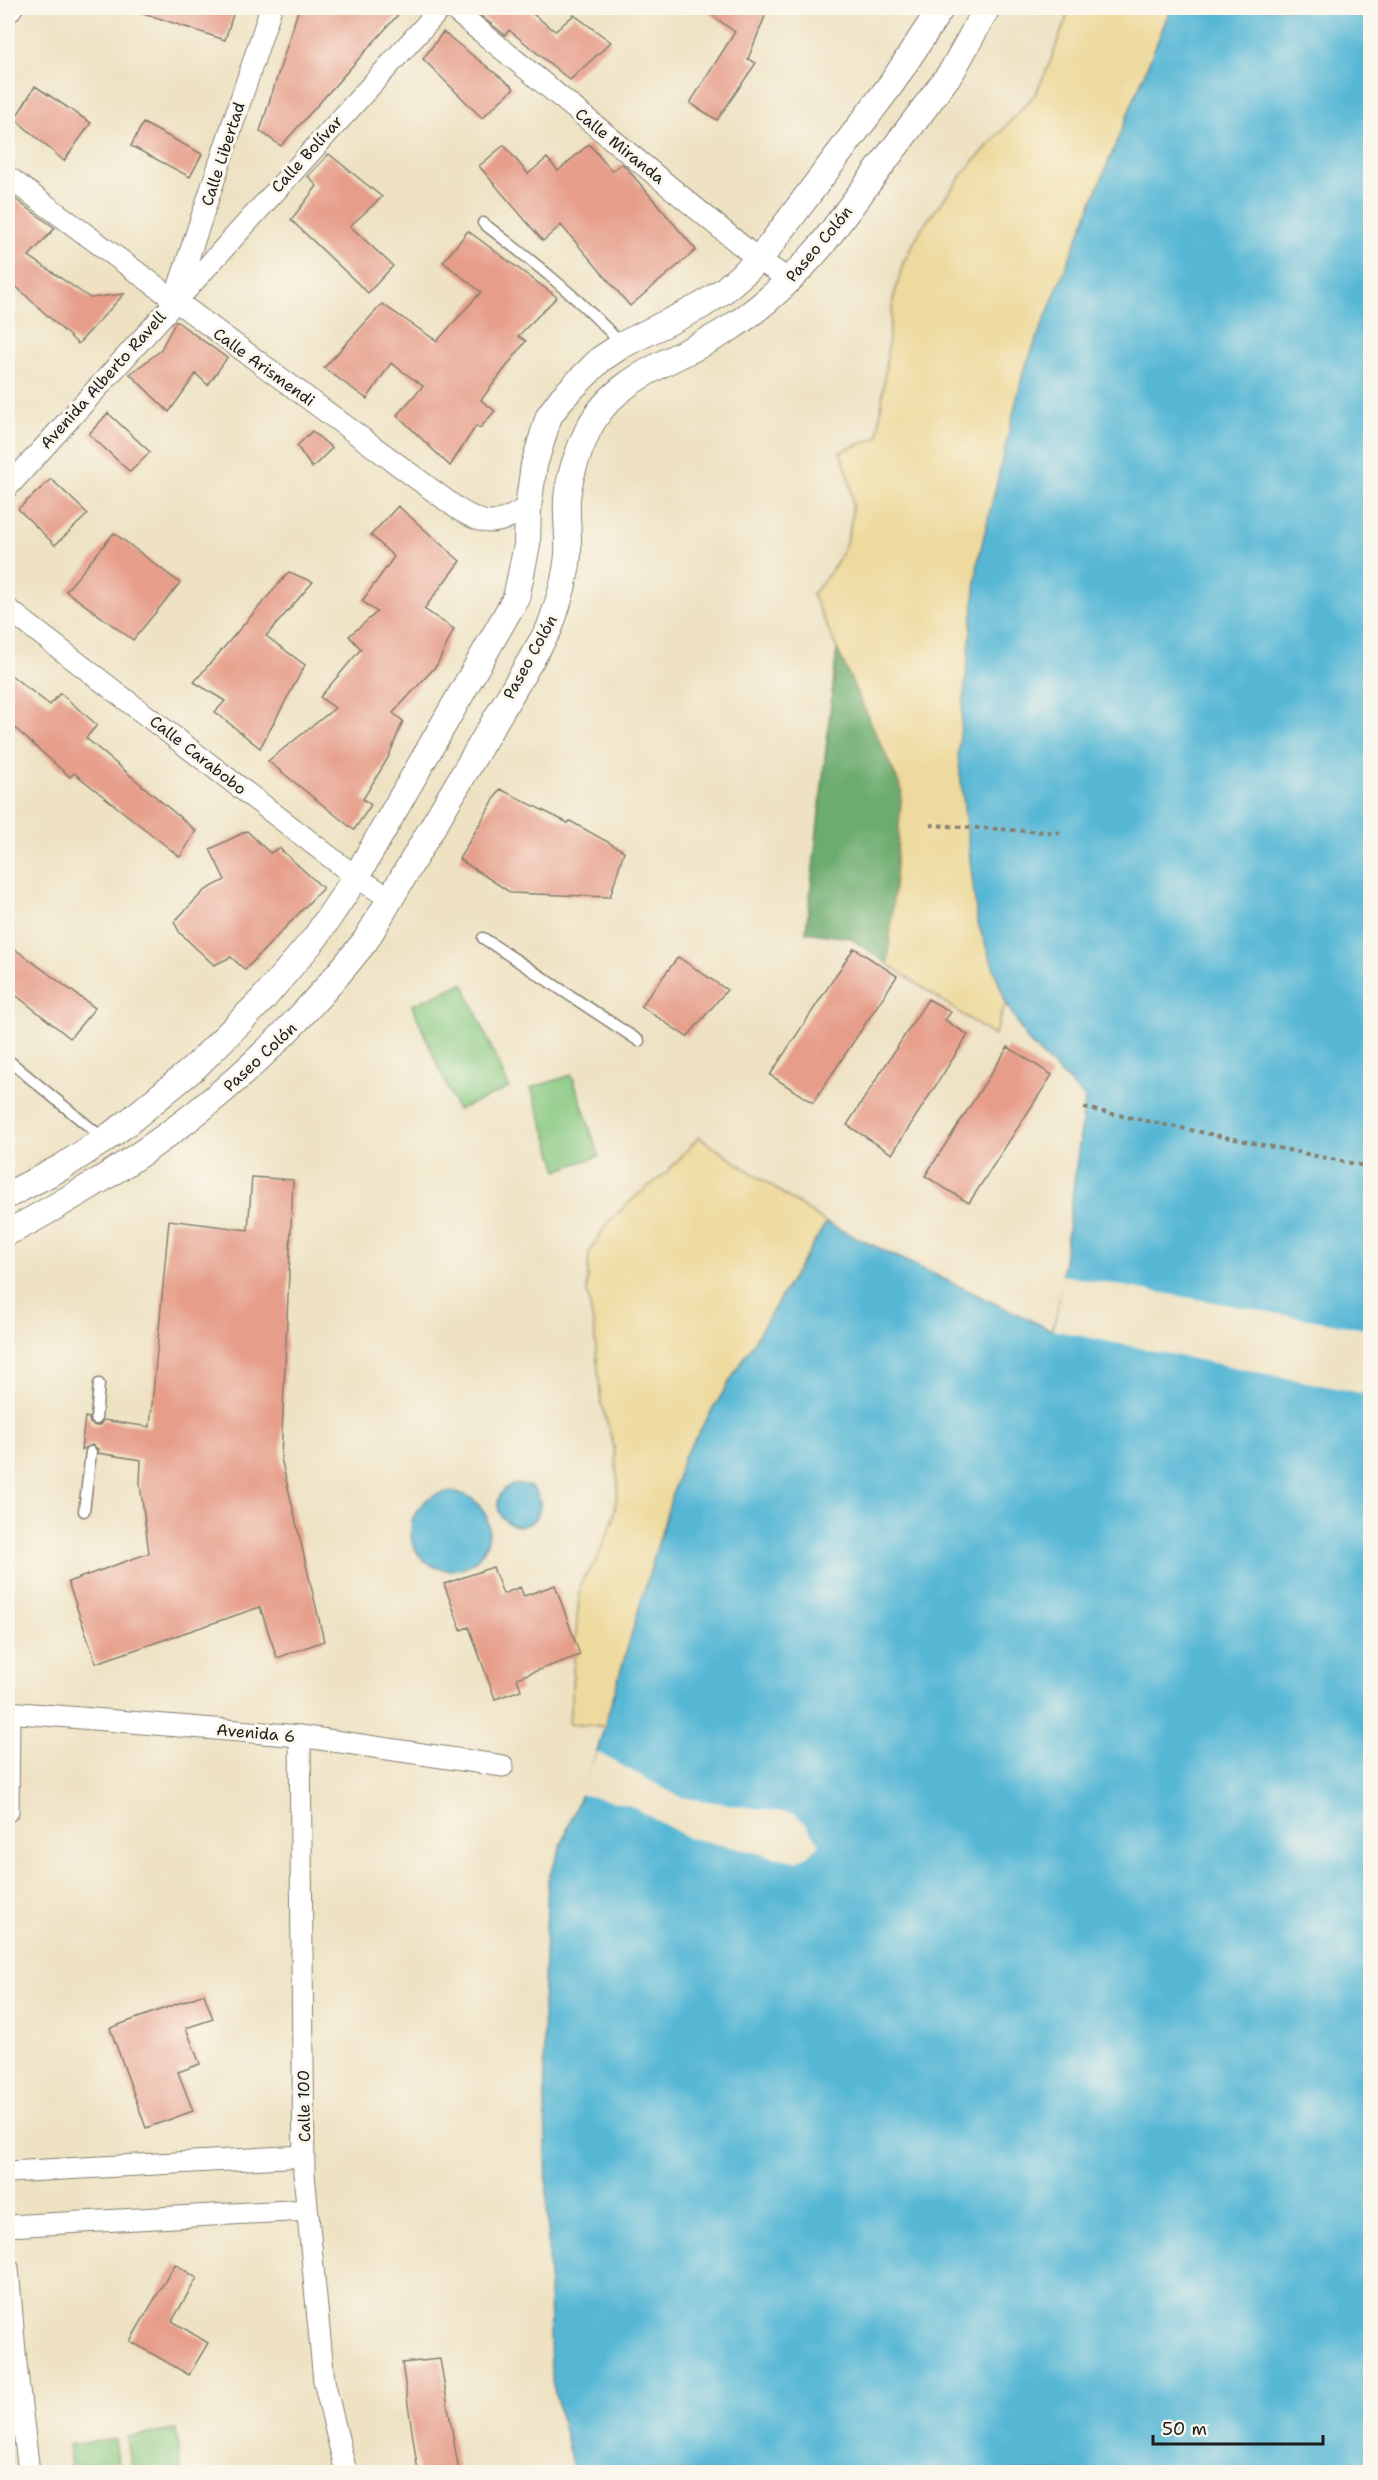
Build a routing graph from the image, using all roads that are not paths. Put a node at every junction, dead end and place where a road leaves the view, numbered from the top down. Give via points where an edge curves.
1 (12, 8) edge
2 (271, 8) edge
3 (441, 8) edge
4 (452, 8) edge
5 (941, 8) edge
6 (987, 8) edge
7 (8, 13) edge
8 (8, 177) edge
9 (483, 223) dead end
10 (759, 260) junction
11 (790, 280) junction
12 (174, 301) junction
13 (622, 345) junction
14 (8, 487) edge
15 (528, 507) junction
16 (521, 582) junction
17 (560, 600) junction
18 (8, 609) edge
19 (356, 877) junction
20 (390, 898) junction
21 (483, 938) dead end
22 (639, 1041) dead end
23 (8, 1060) edge
24 (105, 1139) junction
25 (64, 1183) junction
26 (8, 1195) edge
27 (8, 1232) edge
28 (99, 1384) dead end
29 (96, 1419) dead end
30 (91, 1452) dead end
31 (84, 1511) dead end
32 (8, 1712) edge
33 (300, 1736) junction
34 (503, 1766) dead end
35 (8, 1810) edge
36 (304, 2156) junction
37 (8, 2172) edge
38 (307, 2210) junction
39 (8, 2226) edge
40 (8, 2268) edge
41 (29, 2472) edge
42 (345, 2472) edge

1 - 7 street
2 - 12 street, Calle Libertad
3 - 12 street, Calle Bolívar
4 - 10 street, Calle Miranda
5 - 10 street, Paseo Colón via 892,83
6 - 11 street, Paseo Colón via 952,71 821,246
8 - 12 street, Calle Arismendi
9 - 13 lane via 580,303
10 - 11 street, Calle Miranda
10 - 13 street, Paseo Colón via 700,306
11 - 17 street, Paseo Colón via 732,327 628,382 596,417 573,466 567,499 568,554
12 - 14 street, Avenida Alberto Ravell
12 - 15 street, Calle Arismendi via 475,520 500,523
13 - 15 street, Paseo Colón via 579,379 549,416 534,465
15 - 16 street, Paseo Colón
16 - 17 street
16 - 19 street, Paseo Colón via 516,598
17 - 20 street, Paseo Colón via 549,629
18 - 19 street, Calle Carabobo
19 - 20 street, Calle Carabobo
19 - 24 street, Paseo Colón via 315,938 262,1000 194,1068
20 - 25 street, Paseo Colón via 366,940 338,977 231,1086 144,1152
21 - 22 lane
23 - 24 lane
24 - 25 street, Paseo Colón
25 - 26 street, Paseo Colón
25 - 27 street, Paseo Colón
28 - 29 lane
30 - 31 lane
32 - 33 street, Avenida 6
32 - 35 street
33 - 34 street, Avenida 6
33 - 36 street, Calle 100
36 - 37 street
36 - 38 street, Calle 100
38 - 39 street
38 - 42 street, Calle 100 via 324,2381
40 - 41 street

